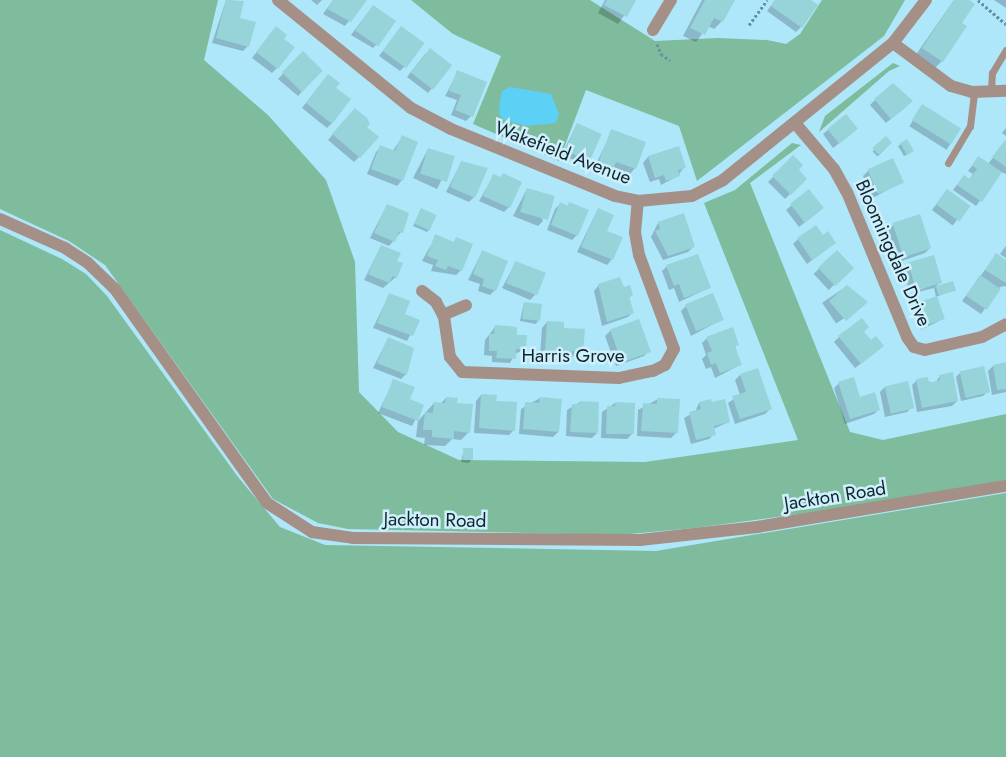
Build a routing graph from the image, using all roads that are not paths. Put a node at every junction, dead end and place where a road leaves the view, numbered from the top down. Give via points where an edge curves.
1 (278, 0) edge
2 (671, 0) edge
3 (926, 0) edge
4 (653, 30) road end
5 (893, 43) junction
6 (1006, 50) edge
7 (991, 91) junction
8 (1006, 91) edge
9 (974, 92) junction
10 (795, 123) junction
11 (948, 163) dead end
12 (638, 201) junction
13 (0, 219) edge
14 (422, 291) dead end
15 (466, 305) dead end
16 (443, 315) junction
17 (1006, 324) edge
18 (1006, 486) edge

1 - 12 street, Wakefield Avenue via 411,108 451,129 615,196
2 - 4 street
3 - 5 street, Wakefield Avenue
5 - 9 street via 945,82
5 - 10 street, Wakefield Avenue
6 - 7 lane via 992,72
7 - 8 street
7 - 9 street
9 - 11 lane via 970,126
10 - 12 street, Wakefield Avenue via 723,180 692,196
10 - 17 street, Bloomingdale Drive via 834,169 847,192 914,347 925,350 982,337
12 - 16 street, Harris Grove via 635,233 639,255 674,349 665,365 619,378 471,374 456,368 450,357
13 - 18 street, Jackton Road via 65,248 88,263 115,289 267,503 312,532 330,537 640,540 757,527
14 - 16 street, Harris Grove via 436,302
15 - 16 street

